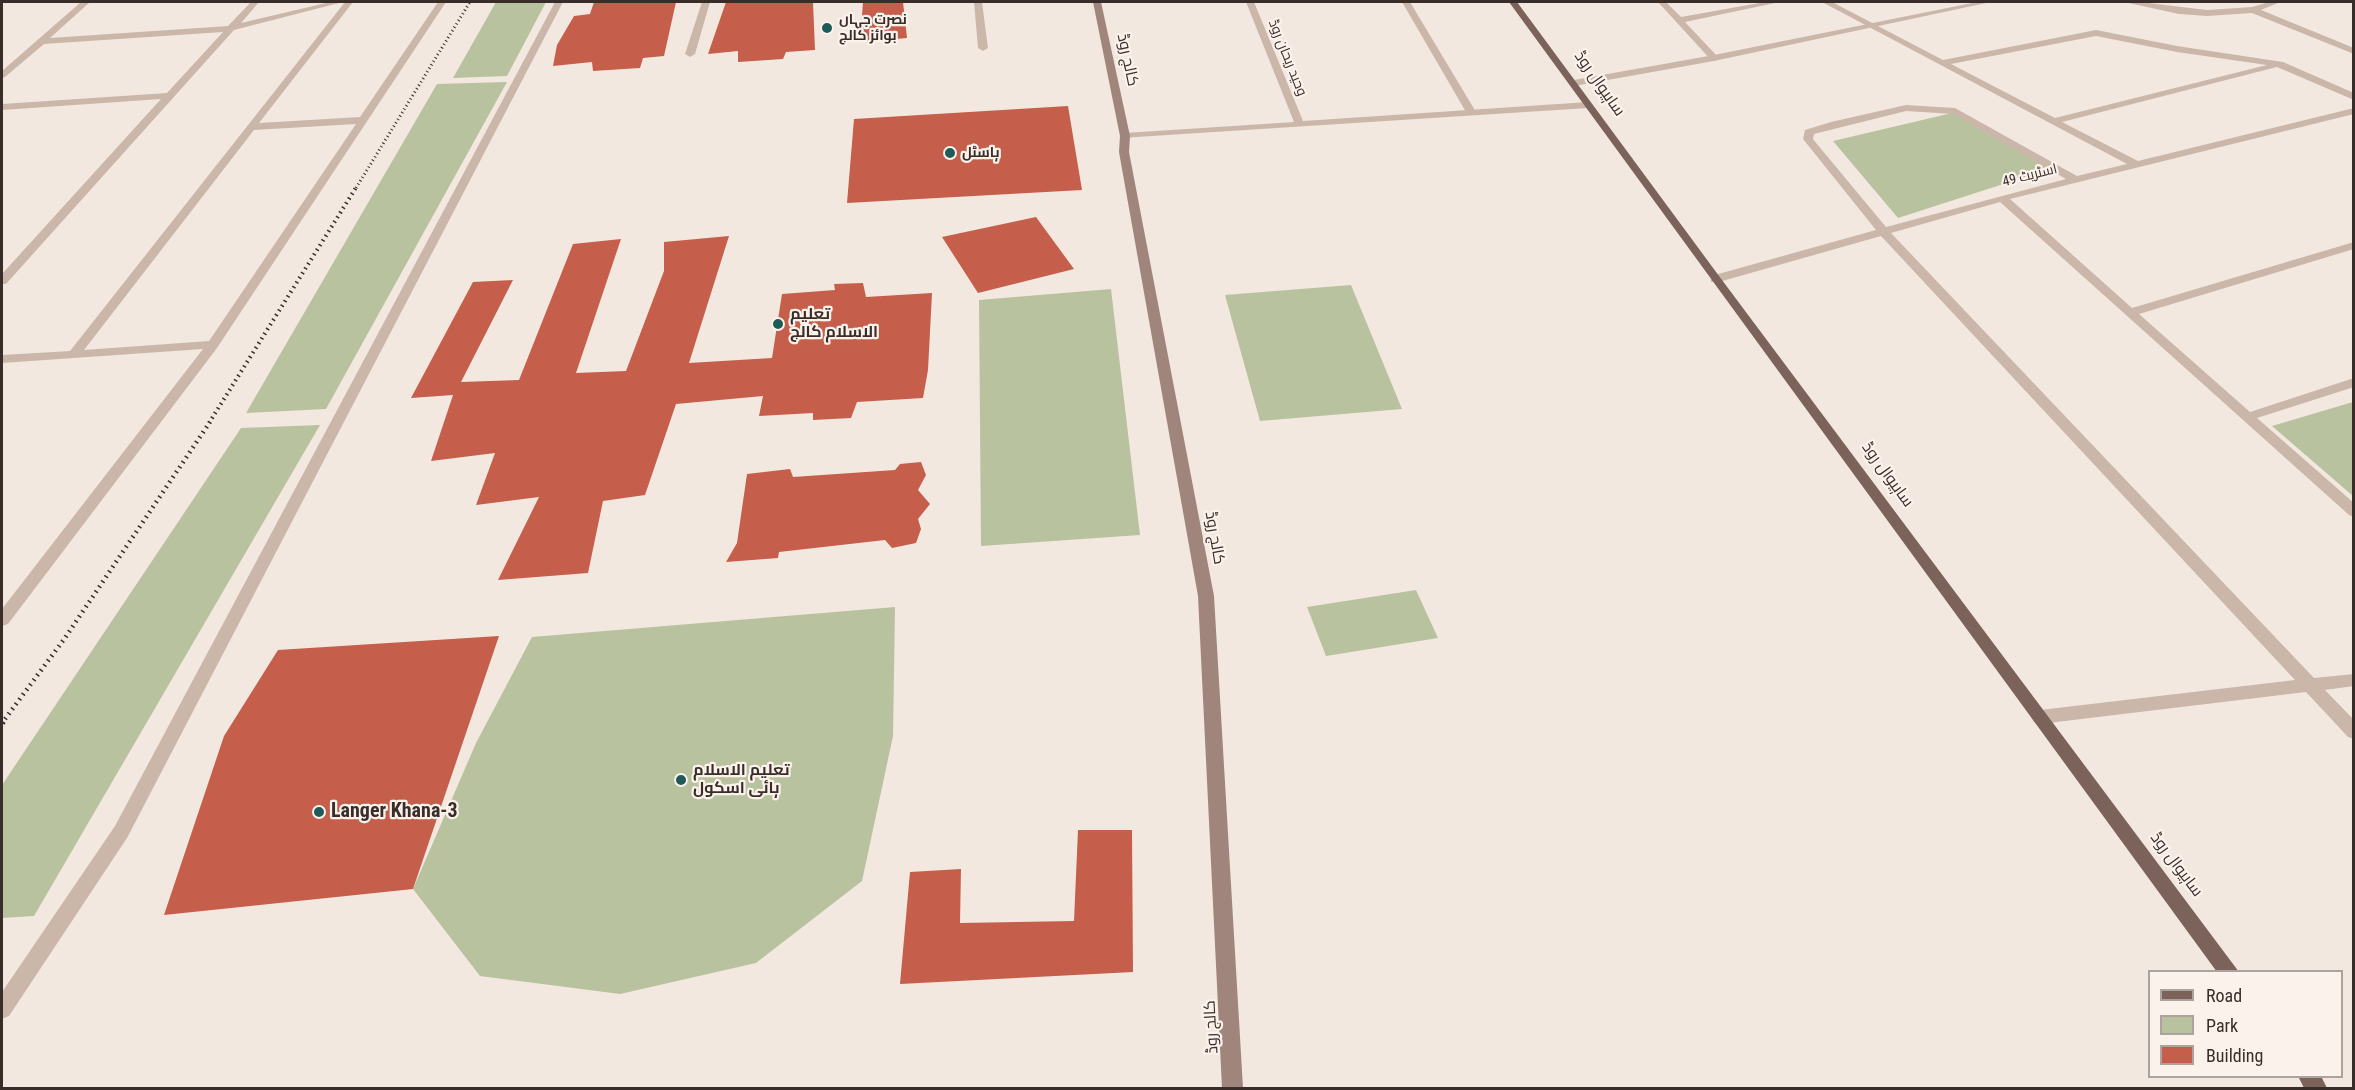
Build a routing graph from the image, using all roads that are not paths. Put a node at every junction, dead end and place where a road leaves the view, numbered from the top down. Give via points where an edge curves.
1 (86, 2) edge
2 (255, 2) edge
3 (339, 2) edge
4 (349, 2) edge
5 (442, 2) edge
6 (559, 2) edge
7 (706, 2) edge
8 (978, 2) edge
9 (1097, 2) edge
10 (1250, 2) edge
11 (1406, 2) edge
12 (1513, 2) edge
13 (1662, 2) edge
14 (1776, 2) edge
15 (1826, 2) edge
16 (1987, 2) edge
17 (2128, 2) edge
18 (2276, 2) edge
19 (2253, 10) junction
20 (1679, 20) junction
21 (1872, 25) junction
22 (228, 29) junction
23 (41, 41) junction
24 (983, 48) dead end
25 (2354, 51) edge
26 (690, 54) dead end
27 (1714, 58) junction
28 (1944, 62) junction
29 (2283, 65) junction
30 (2, 75) edge
31 (1574, 83) junction
32 (167, 96) junction
33 (2354, 97) edge
34 (1588, 105) junction
35 (2, 106) edge
36 (2354, 111) edge
37 (1471, 112) junction
38 (364, 120) junction
39 (2054, 121) junction
40 (1300, 125) junction
41 (251, 127) junction
42 (1125, 136) junction
43 (2137, 165) junction
44 (2076, 180) junction
45 (2002, 198) junction
46 (1883, 231) junction
47 (2354, 245) edge
48 (1716, 279) junction
49 (2, 281) edge
50 (2131, 312) junction
51 (213, 345) junction
52 (75, 353) junction
53 (2, 358) edge
54 (2354, 382) edge
55 (2248, 417) junction
56 (2354, 512) edge
57 (2, 620) edge
58 (2354, 680) edge
59 (2309, 685) junction
60 (2040, 717) junction
61 (2354, 732) edge
62 (2228, 970) edge
63 (2, 1009) edge
64 (1233, 1089) edge

1 - 23 street
2 - 22 street
3 - 22 street
4 - 41 street
5 - 38 street
6 - 63 street via 121,832
7 - 26 street
8 - 24 street
9 - 42 main road, کالج روڈ
10 - 40 street, وحید ریحان روڈ
11 - 37 street
12 - 31 main road, ساہیوال روڈ
13 - 20 street
14 - 20 street
15 - 21 street
16 - 21 street
17 - 19 street via 2207,13
18 - 19 street
19 - 25 street
20 - 27 street
21 - 27 street
21 - 28 street
22 - 23 street
22 - 32 street
23 - 30 street
27 - 31 street
28 - 29 street via 2096,33
28 - 39 street
29 - 33 street
29 - 39 street
31 - 34 main road, ساہیوال روڈ
32 - 35 street
32 - 49 street
34 - 37 street
34 - 48 main road, ساہیوال روڈ
36 - 43 street, اسٹریٹ 49
37 - 40 street
38 - 41 street
38 - 51 street
39 - 43 street
40 - 42 street
41 - 52 street
42 - 64 main road, کالج روڈ via 1124,152 1206,596
43 - 44 street, اسٹریٹ 49
44 - 45 street, اسٹریٹ 49
44 - 46 street via 1955,111 1906,108 1809,132 1813,146
45 - 46 street, اسٹریٹ 49
45 - 50 street
46 - 48 street, اسٹریٹ 49
46 - 59 street
47 - 50 street
48 - 60 main road, ساہیوال روڈ
50 - 55 street
51 - 52 street
51 - 57 street
52 - 53 street
54 - 55 street
55 - 56 street
58 - 59 street
59 - 60 street
59 - 61 street
60 - 62 main road, ساہیوال روڈ

